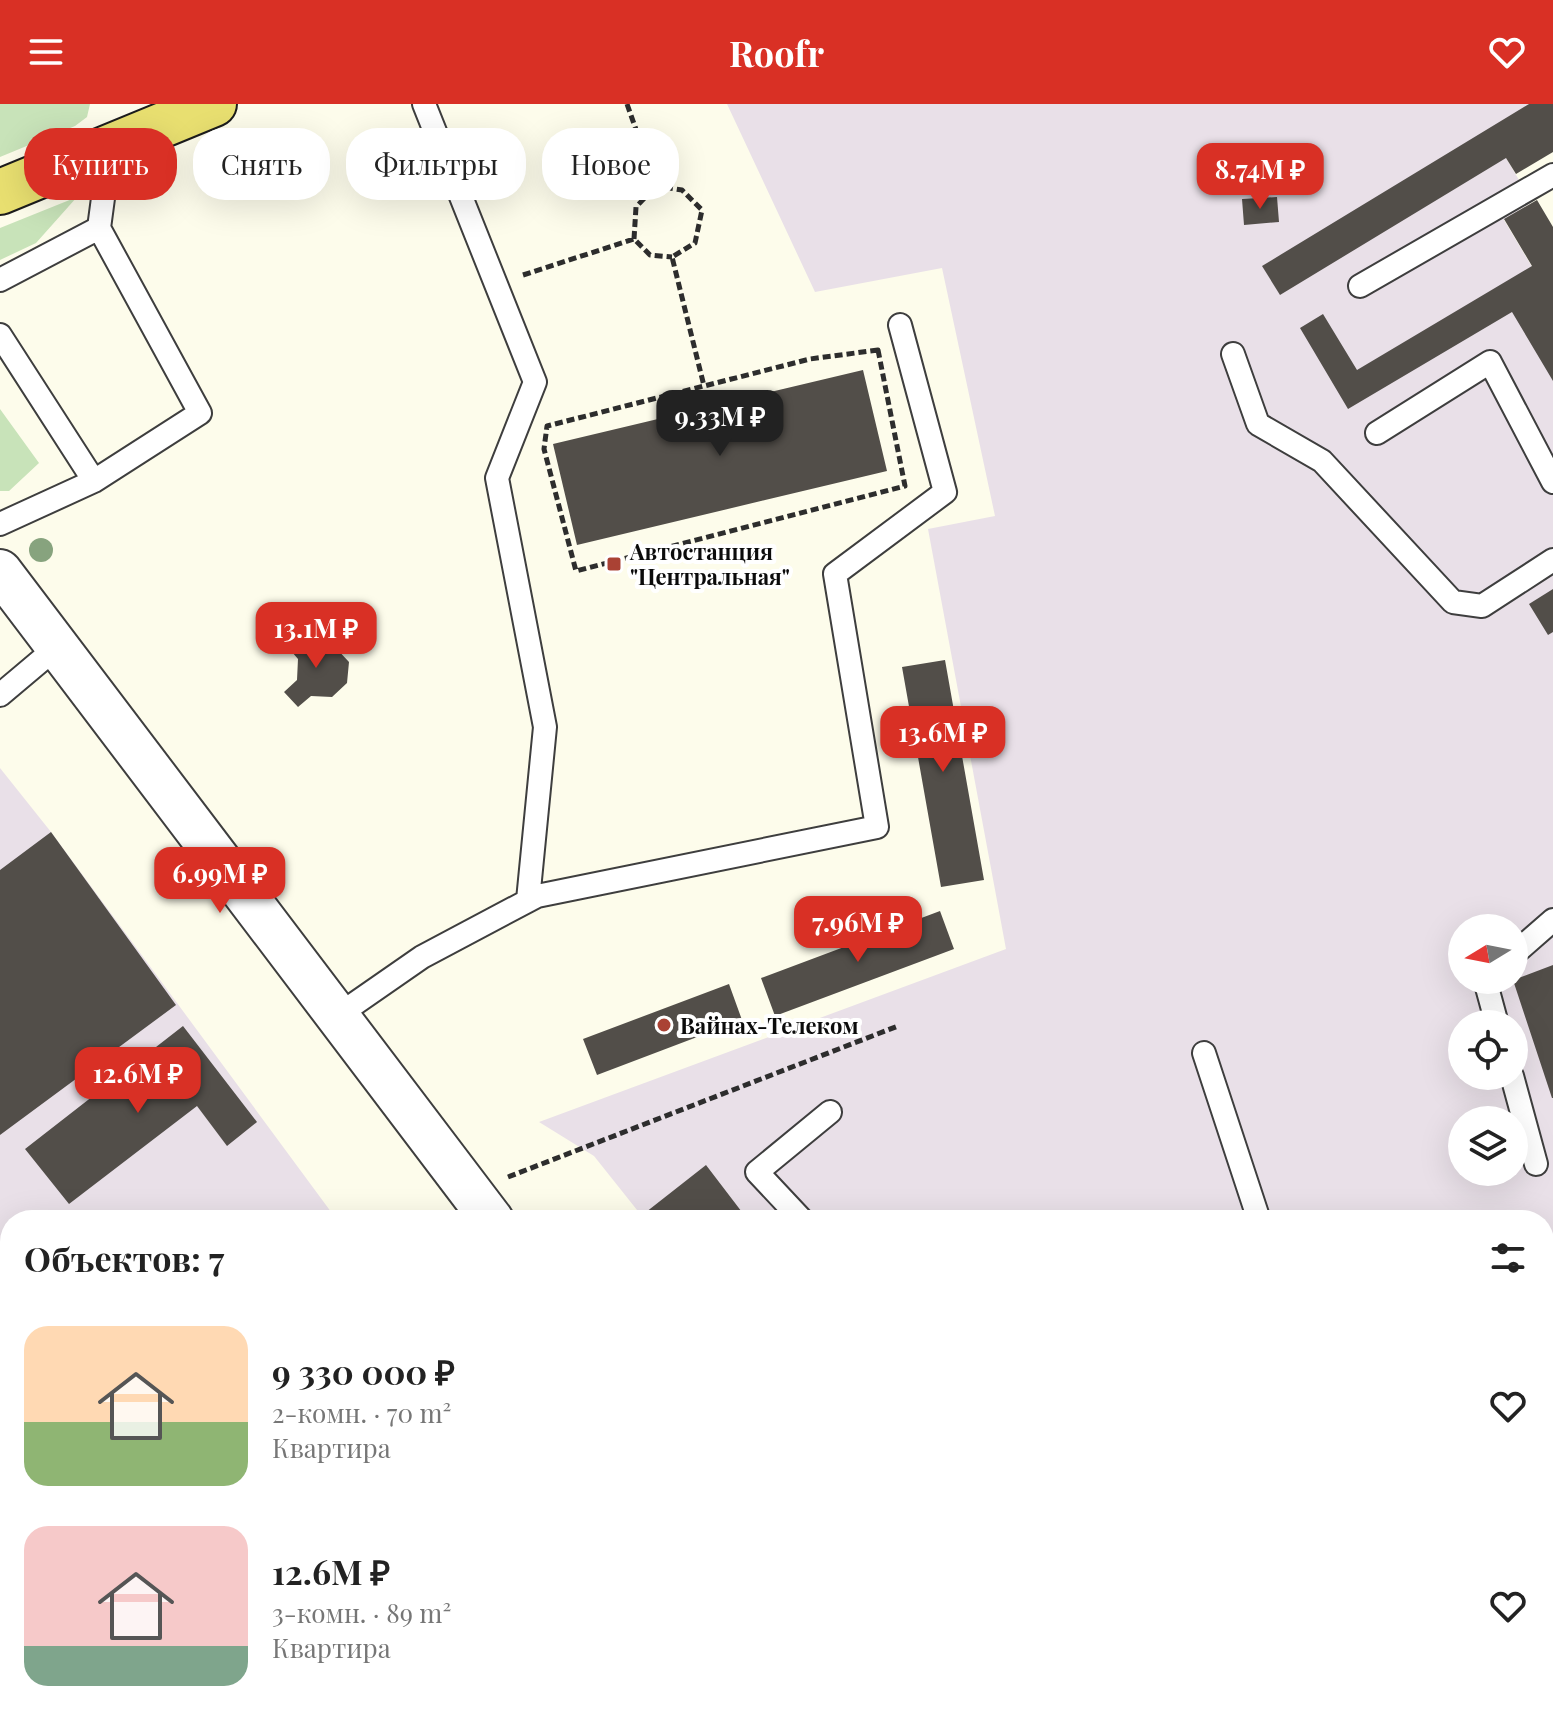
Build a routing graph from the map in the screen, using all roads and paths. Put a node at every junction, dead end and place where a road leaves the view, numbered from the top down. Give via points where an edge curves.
1 (214, 104) edge
2 (424, 104) edge
3 (627, 104) edge
4 (155, 128) edge
5 (635, 128) edge
6 (1553, 175) edge
7 (24, 182) edge
8 (679, 190) edge
9 (0, 192) edge
10 (103, 200) edge
11 (643, 200) edge
12 (99, 228) junction
13 (634, 239) junction
14 (672, 257) junction
15 (0, 280) edge
16 (495, 283) junction
17 (1360, 286) dead end
18 (900, 325) dead end
19 (0, 335) edge
20 (1233, 354) dead end
21 (704, 386) junction
22 (1377, 433) dead end
23 (94, 481) junction
24 (1553, 482) edge
25 (0, 524) edge
26 (1553, 560) edge
27 (0, 571) edge
28 (57, 647) junction
29 (0, 695) edge
30 (528, 900) junction
31 (1553, 920) edge
32 (1528, 942) edge
33 (337, 1016) junction
34 (898, 1026) dead end
35 (1204, 1053) dead end
36 (1516, 1090) edge
37 (830, 1112) dead end
38 (1536, 1164) dead end
39 (481, 1206) edge
40 (793, 1210) edge
41 (1256, 1210) edge

1 - 4 main road
2 - 16 lane
3 - 5 path
6 - 17 lane
7 - 9 main road
8 - 14 path via 702,210 695,243
10 - 12 lane
11 - 13 path via 636,207
12 - 15 lane
12 - 23 lane via 200,413
13 - 14 path via 650,255
13 - 16 path
14 - 21 path
16 - 30 lane via 535,382 497,478 545,727
18 - 30 lane via 945,492 835,574 877,827
19 - 23 lane
20 - 26 lane via 1258,424 1322,461 1453,602 1482,606
21 - 21 path via 547,426 544,449 576,571 905,486 878,350 810,359
22 - 24 lane via 1490,362
23 - 25 lane
27 - 28 street
28 - 29 lane
28 - 33 street
30 - 33 lane via 422,957
31 - 32 lane
33 - 39 street
34 - 39 path
35 - 41 lane
36 - 38 lane
37 - 40 lane via 757,1172

